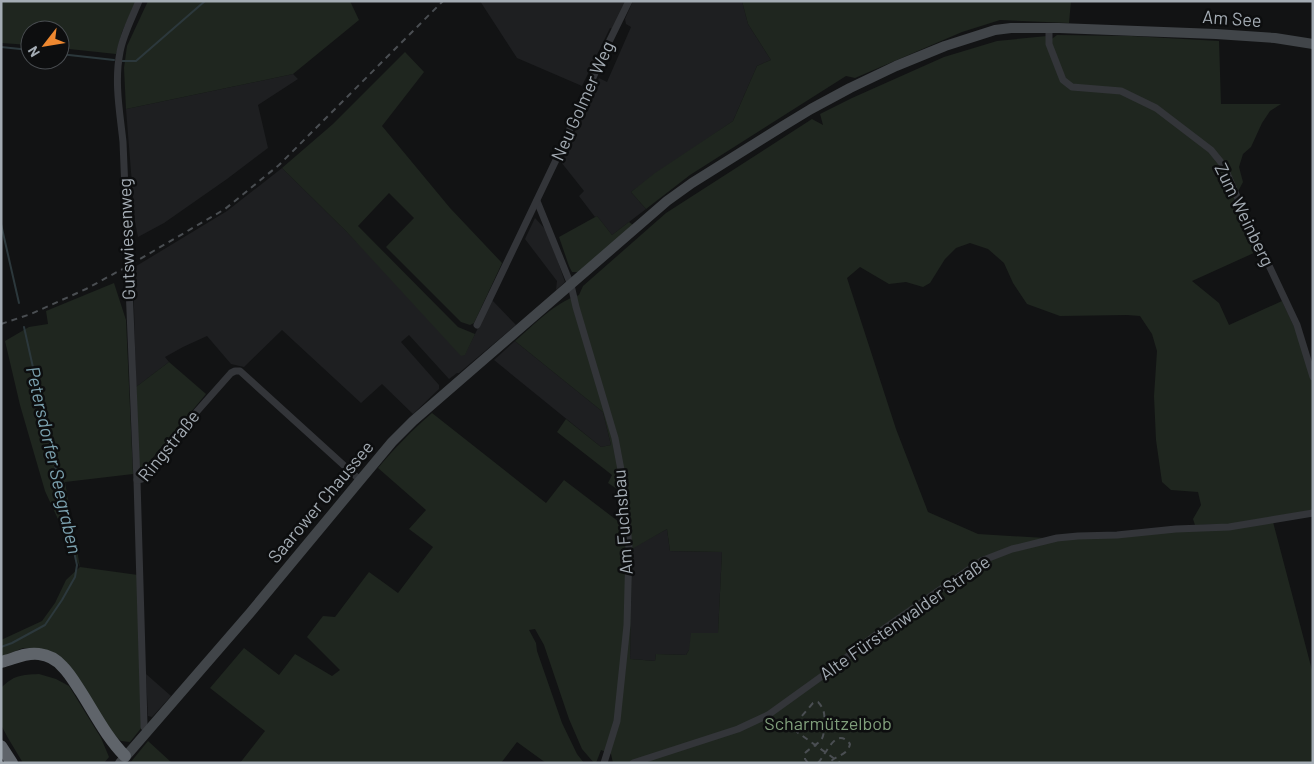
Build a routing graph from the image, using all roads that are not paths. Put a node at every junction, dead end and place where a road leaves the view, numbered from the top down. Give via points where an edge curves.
1 (139, 1) edge
2 (629, 1) edge
3 (1054, 28) junction
4 (1313, 44) edge
5 (537, 200) junction
6 (571, 285) junction
7 (477, 325) dead end
8 (1313, 377) edge
9 (136, 480) junction
10 (360, 480) junction
11 (1313, 513) edge
12 (4, 663) edge
13 (148, 731) junction
14 (2, 746) edge
15 (123, 759) edge
16 (12, 763) edge
17 (604, 763) edge
18 (633, 763) edge

1 - 9 street, Gutswiesenweg via 120,51 117,71 123,142
2 - 5 street, Neu Golmer Weg
3 - 4 main road, Am See via 1228,34
3 - 6 main road, Am See via 1011,28 980,34 896,66 850,88 692,183
3 - 8 street, Zum Weinberg via 1049,44 1063,80 1072,86 1121,90 1156,108 1211,150 1224,166 1297,325
5 - 6 street
5 - 7 street, Neu Golmer Weg
6 - 10 main road, Saarower Chaussee via 413,421
6 - 17 street, Am Fuchsbau via 615,438 624,486 629,548 627,625 617,721
9 - 10 street, Ringstraße via 142,480 192,417 235,371 240,371
9 - 13 street, Ringstraße via 144,724
10 - 13 main road, Saarower Chaussee
11 - 18 street, Alte Fürstenwalder Straße via 1229,527 1057,538 1012,549 981,561 768,715 738,729
12 - 15 highway via 19,656 41,654 62,665
13 - 15 main road, Saarower Chaussee
14 - 16 highway

